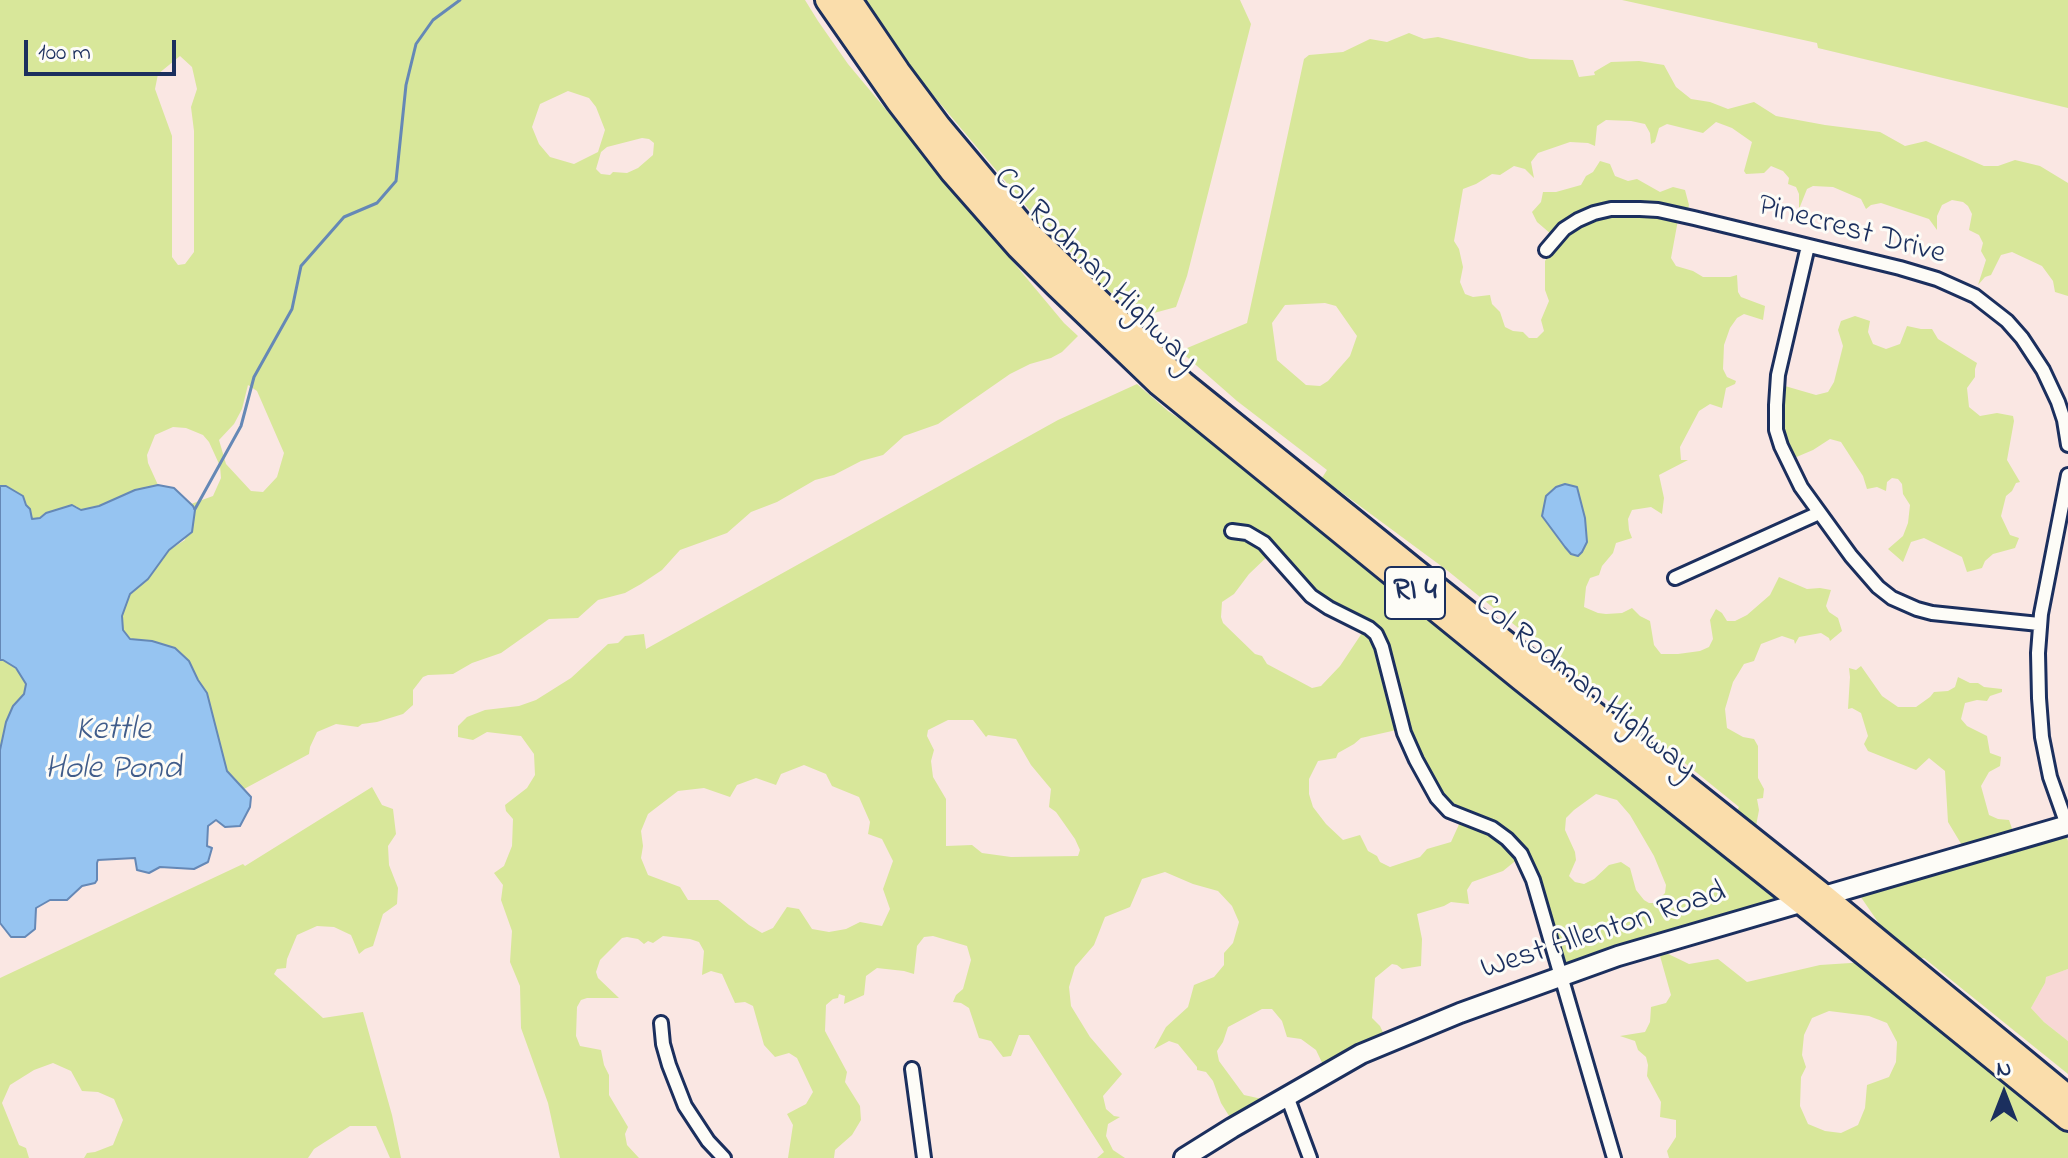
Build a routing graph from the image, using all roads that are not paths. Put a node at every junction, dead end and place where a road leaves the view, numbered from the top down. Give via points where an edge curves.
1 (827, 0) edge
2 (850, 0) edge
3 (1808, 246) junction
4 (1546, 250) dead end
5 (2068, 445) edge
6 (2068, 475) edge
7 (1819, 513) junction
8 (1232, 531) dead end
9 (1675, 578) dead end
10 (2039, 624) junction
11 (2067, 825) edge
12 (1824, 896) junction
13 (1802, 903) junction
14 (1562, 976) junction
15 (661, 1023) dead end
16 (912, 1069) dead end
17 (1287, 1096) junction
18 (2068, 1097) edge
19 (2068, 1119) edge
20 (724, 1158) edge
21 (924, 1158) edge
22 (1184, 1158) edge
23 (1310, 1158) edge
24 (1614, 1158) edge

1 - 13 highway, Col Rodman Highway / RI 4 via 952,172 1046,276 1159,384
2 - 12 highway, Col Rodman Highway / RI 4 via 939,126 1027,231 1183,383
3 - 4 street, Pinecrest Drive via 1658,210 1626,208 1578,220
3 - 5 street, Pinecrest Drive via 1920,273 1992,308 2022,338 2043,370 2064,420
3 - 7 street via 1778,375 1776,418 1788,463
6 - 10 street
7 - 9 street
7 - 10 street via 1868,577 1903,604 1932,613
8 - 14 street via 1264,543 1311,596 1376,634 1416,760 1449,811 1492,828 1521,854
10 - 11 street via 2042,737
11 - 12 street, West Allenton Road
12 - 13 street, West Allenton Road
12 - 18 highway, Col Rodman Highway / RI 4
13 - 14 street, West Allenton Road
13 - 19 highway, Col Rodman Highway / RI 4
14 - 17 street, West Allenton Road via 1361,1054
14 - 24 street
15 - 20 street via 685,1106
16 - 21 street
17 - 22 street, West Allenton Road
17 - 23 street

